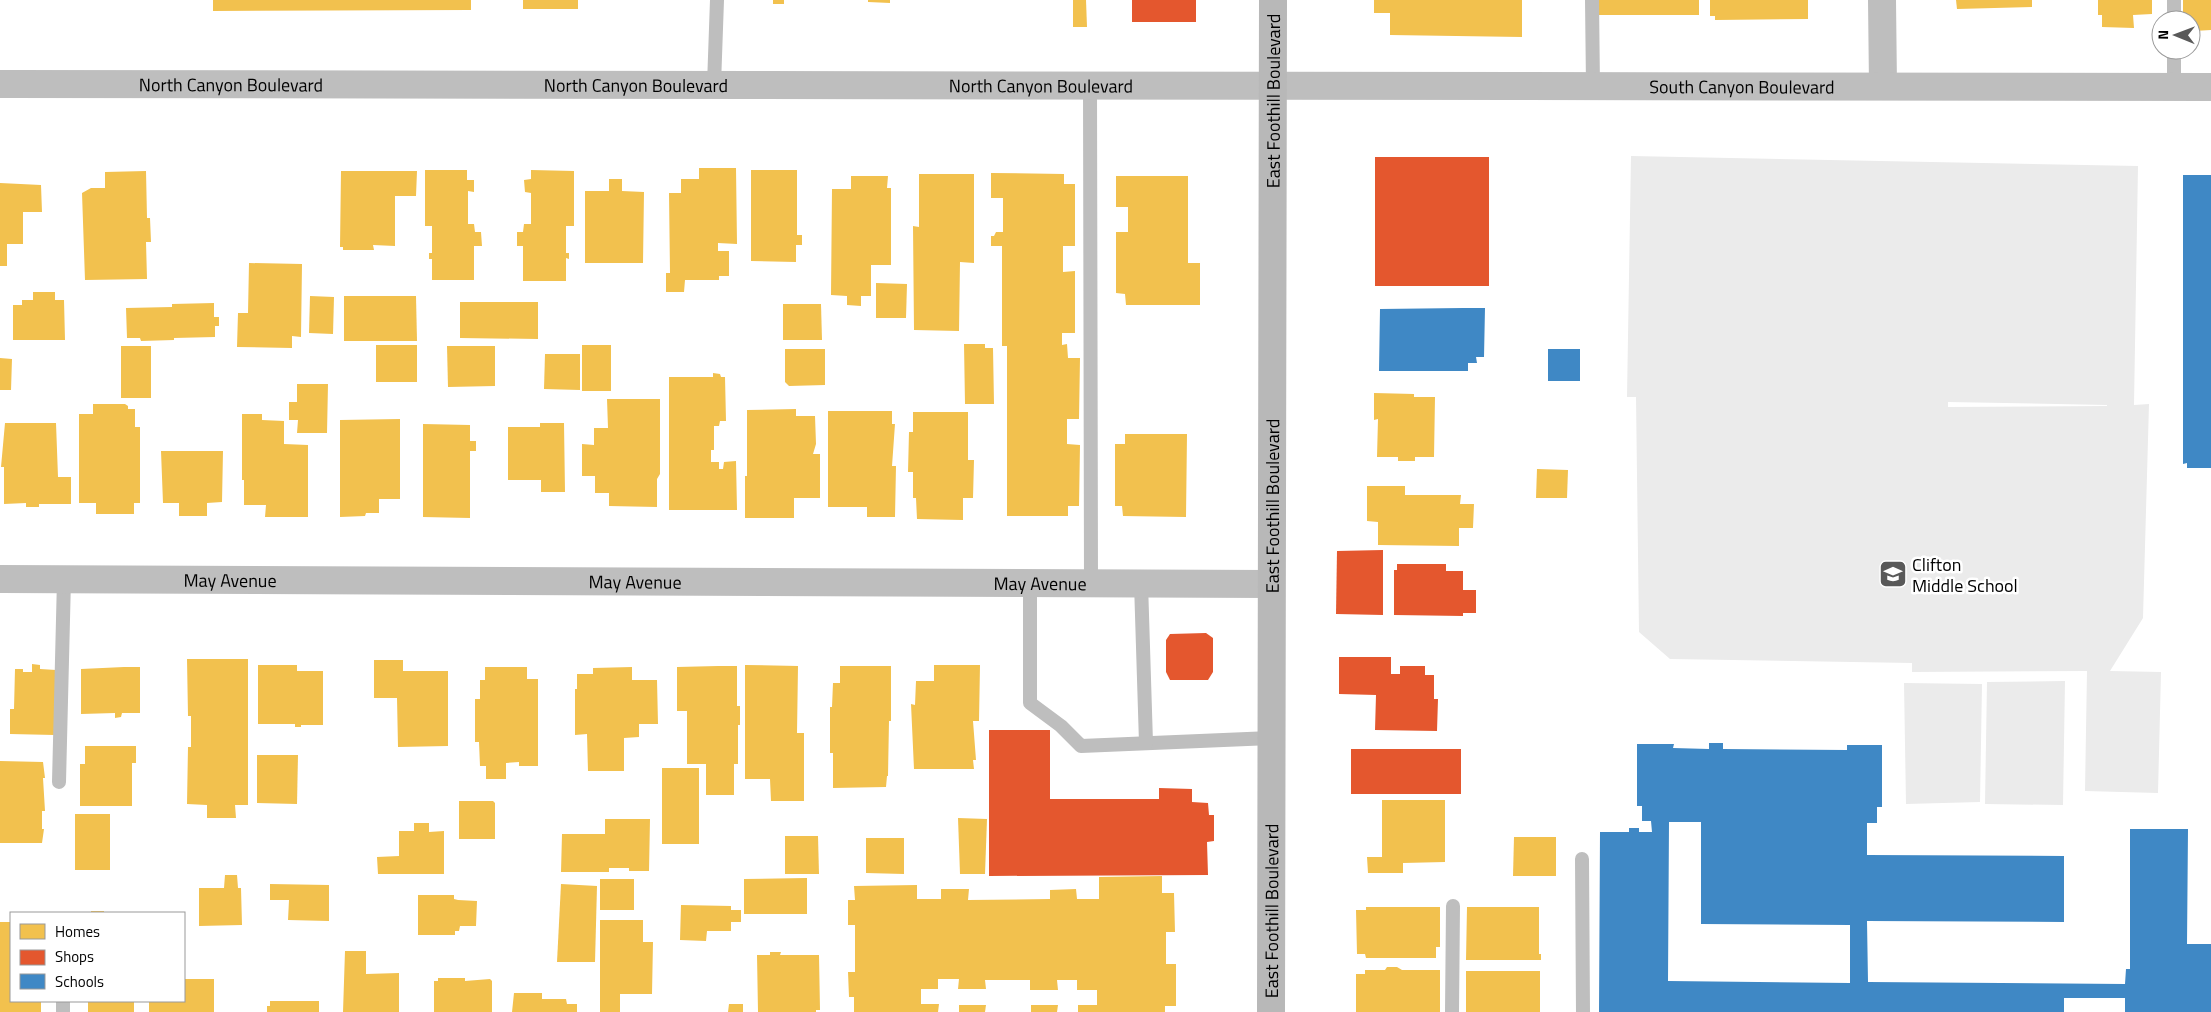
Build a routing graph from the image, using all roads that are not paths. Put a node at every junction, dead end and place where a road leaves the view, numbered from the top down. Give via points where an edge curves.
1 (717, 0) edge
2 (1273, 0) edge
3 (1592, 0) edge
4 (1882, 0) edge
5 (2174, 60) edge
6 (0, 84) edge
7 (714, 85) junction
8 (1090, 86) junction
9 (1273, 86) junction
10 (1593, 86) junction
11 (1883, 86) junction
12 (2174, 87) junction
13 (2211, 87) edge
14 (0, 579) edge
15 (64, 579) junction
16 (1030, 583) junction
17 (1091, 583) junction
18 (1141, 583) junction
19 (1270, 584) junction
20 (1271, 738) junction
21 (1146, 743) junction
22 (59, 782) dead end
23 (1582, 859) dead end
24 (1453, 906) dead end
25 (1271, 1012) edge
26 (1452, 1012) edge
27 (1583, 1012) edge

1 - 7 lane
2 - 9 main road, East Foothill Boulevard
3 - 10 lane
4 - 11 street
5 - 12 lane
6 - 7 street, North Canyon Boulevard
7 - 8 street, North Canyon Boulevard
8 - 9 street, North Canyon Boulevard
8 - 17 lane
9 - 10 street, South Canyon Boulevard
9 - 19 main road, East Foothill Boulevard
10 - 11 street, South Canyon Boulevard
11 - 12 street, South Canyon Boulevard
12 - 13 street, South Canyon Boulevard
14 - 15 street, May Avenue
15 - 16 street, May Avenue
15 - 22 lane
16 - 17 street, May Avenue
16 - 21 lane via 1030,703 1081,746
17 - 18 street, May Avenue
18 - 19 street, May Avenue
18 - 21 lane
19 - 20 main road, East Foothill Boulevard
20 - 21 lane
20 - 25 main road, East Foothill Boulevard
23 - 27 lane
24 - 26 lane

